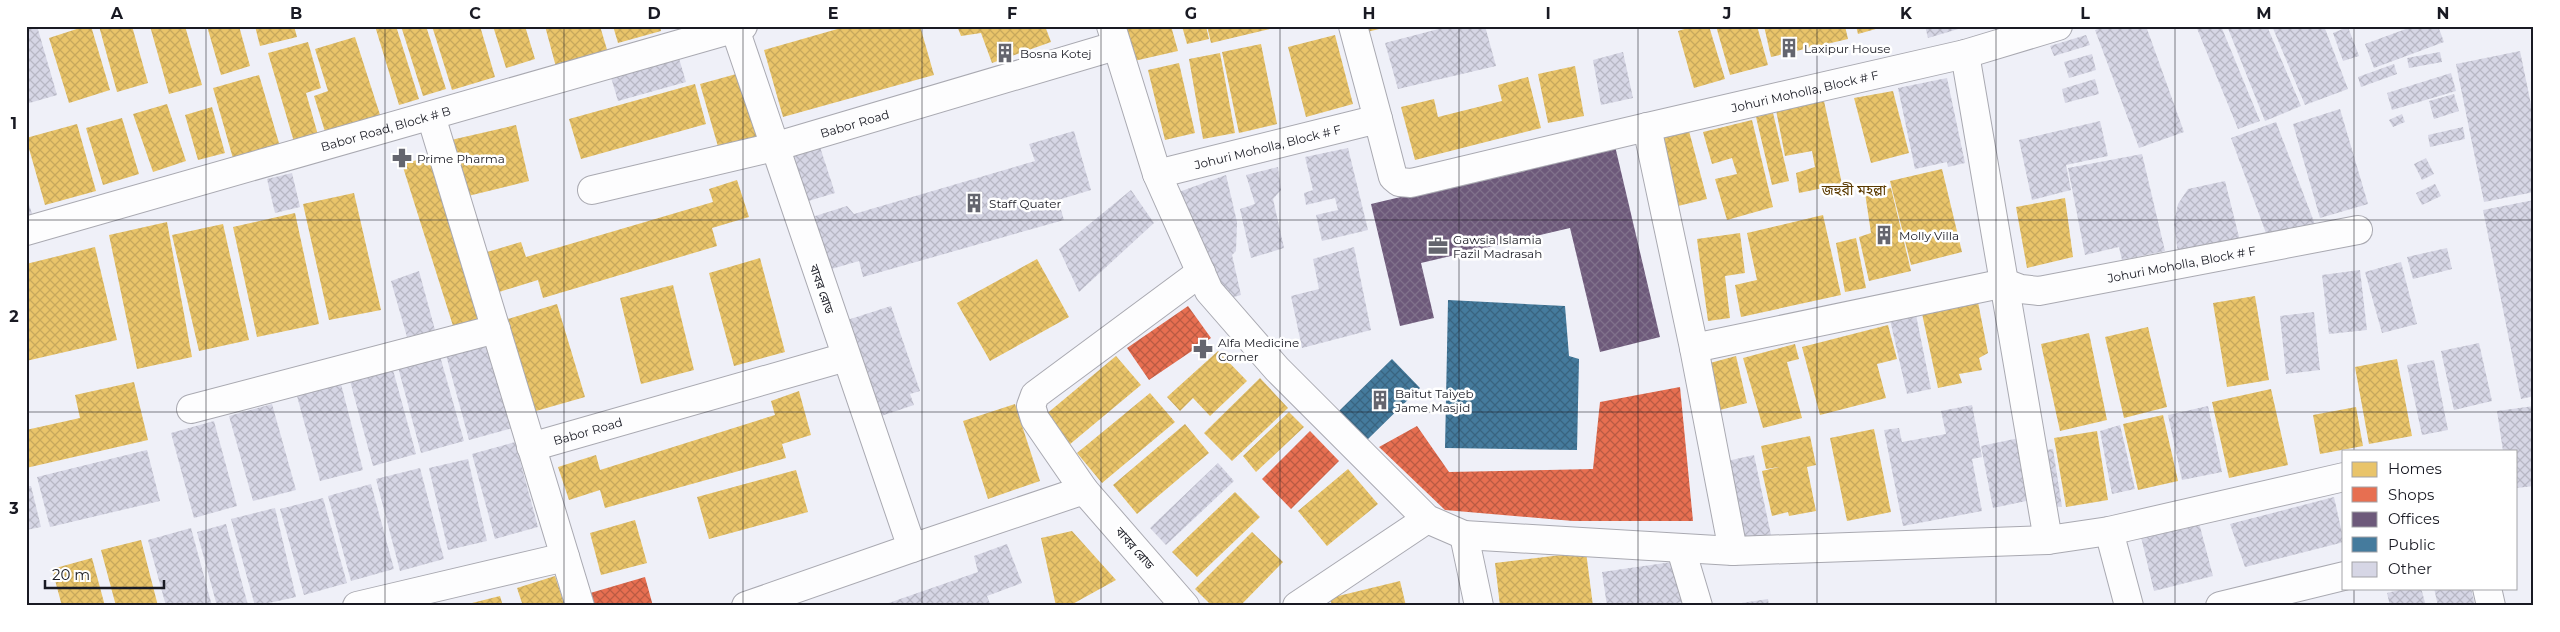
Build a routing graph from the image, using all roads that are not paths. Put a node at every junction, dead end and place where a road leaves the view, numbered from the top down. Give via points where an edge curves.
1 (1353, 26) edge
2 (2058, 26) edge
3 (739, 27) edge
4 (695, 33) edge
5 (1113, 36) edge
6 (1964, 54) junction
7 (431, 116) junction
8 (1378, 119) junction
9 (1647, 126) junction
10 (774, 146) junction
11 (1157, 174) junction
12 (592, 190) dead end
13 (2358, 230) dead end
14 (26, 231) edge
15 (1201, 272) junction
16 (2005, 283) junction
17 (496, 329) junction
18 (1694, 348) junction
19 (846, 357) junction
20 (191, 409) dead end
21 (531, 447) junction
22 (2342, 477) edge
23 (1084, 490) junction
24 (1427, 519) junction
25 (2109, 531) junction
26 (1464, 535) junction
27 (2048, 540) junction
28 (912, 548) junction
29 (1681, 549) junction
30 (1732, 551) junction
31 (566, 557) junction
32 (2342, 576) edge
33 (2487, 590) edge
34 (357, 606) edge
35 (580, 606) edge
36 (746, 606) edge
37 (1185, 606) edge
38 (1297, 606) edge
39 (1479, 606) edge
40 (1698, 606) edge
41 (2129, 606) edge
42 (2220, 606) edge
43 (2491, 606) edge

1 - 8 street, Johuri Moholla, Block # F
2 - 6 street, Johuri Moholla, Block # F
3 - 4 street, Babor Road, Block # B
3 - 10 street, বাবর রোড
4 - 7 street, Babor Road, Block # B
5 - 10 street, Babor Road
5 - 11 street
6 - 9 street, Johuri Moholla, Block # F
6 - 16 street
7 - 14 street, Babor Road, Block # B
7 - 17 street
8 - 9 street, Johuri Moholla, Block # F via 1393,177 1399,182 1411,183
8 - 11 street, Johuri Moholla, Block # F
9 - 18 street
10 - 12 street, Babor Road
10 - 19 street, বাবর রোড
11 - 15 street
13 - 16 street, Johuri Moholla, Block # F via 2039,291
15 - 23 street, বাবর রোড via 1035,395 1031,406 1035,419
15 - 24 street via 1209,291 1277,369
16 - 18 street, Johuri Moholla, Block # F
16 - 27 street
17 - 20 street
17 - 21 street
18 - 30 street
19 - 21 street, Babor Road
19 - 28 street, বাবর রোড
21 - 31 street
22 - 25 street
23 - 28 street
23 - 37 street, বাবর রোড
24 - 26 street
24 - 38 street
25 - 27 street
25 - 41 street
26 - 29 street
26 - 39 street
27 - 30 street
28 - 36 street
29 - 30 street
29 - 40 street
31 - 34 street
31 - 35 street
32 - 42 street
33 - 43 street

